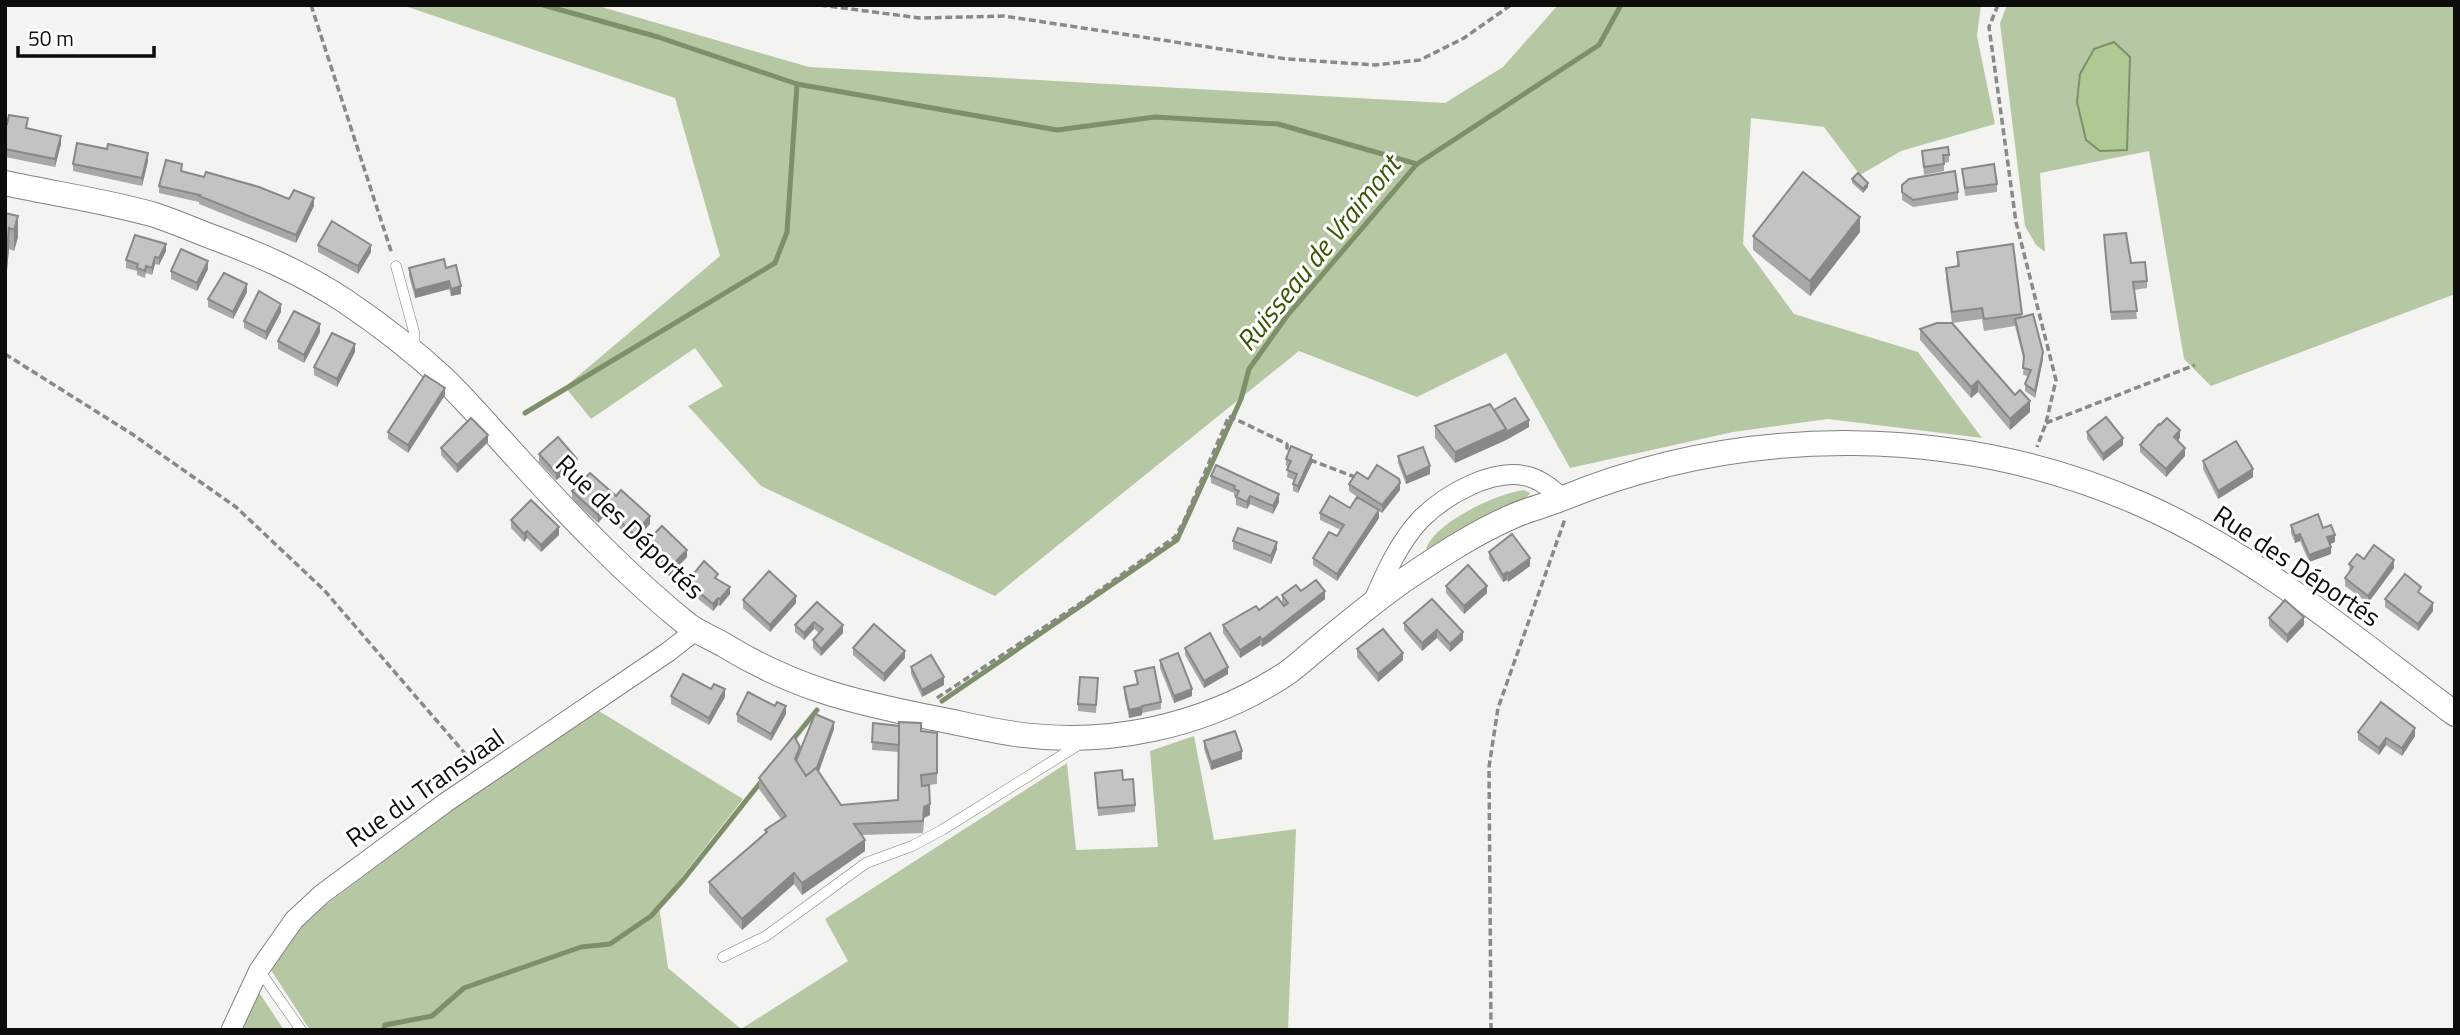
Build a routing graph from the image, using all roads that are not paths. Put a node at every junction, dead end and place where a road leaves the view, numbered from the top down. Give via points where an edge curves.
1 (5, 183) edge
2 (396, 266) road end
3 (415, 354) junction
4 (1562, 498) junction
5 (1371, 605) junction
6 (695, 631) junction
7 (2455, 714) edge
8 (1089, 738) junction
9 (723, 957) dead end
10 (258, 970) junction
11 (231, 1030) edge
12 (301, 1030) edge

1 - 3 street, Rue des Déportés via 155,215 264,256 306,276
2 - 3 lane via 414,332
3 - 6 street, Rue des Déportés via 636,580
4 - 5 street, Rue des Déportés via 1507,518 1455,546
4 - 5 street, Rue des Déportés via 1528,476 1506,473 1461,489 1420,520 1398,551
4 - 7 street, Rue des Déportés via 1591,485 1699,456 1781,445 1853,442 1928,447 2030,466 2144,506 2238,555
5 - 8 street, Rue des Déportés via 1284,676 1220,709 1167,728
6 - 8 street, Rue des Déportés via 753,664 854,702 1034,736
6 - 10 street, Rue du Transvaal via 322,894 294,920
8 - 9 lane via 942,830 866,863 766,936
10 - 11 street, Rue du Transvaal
10 - 12 lane

